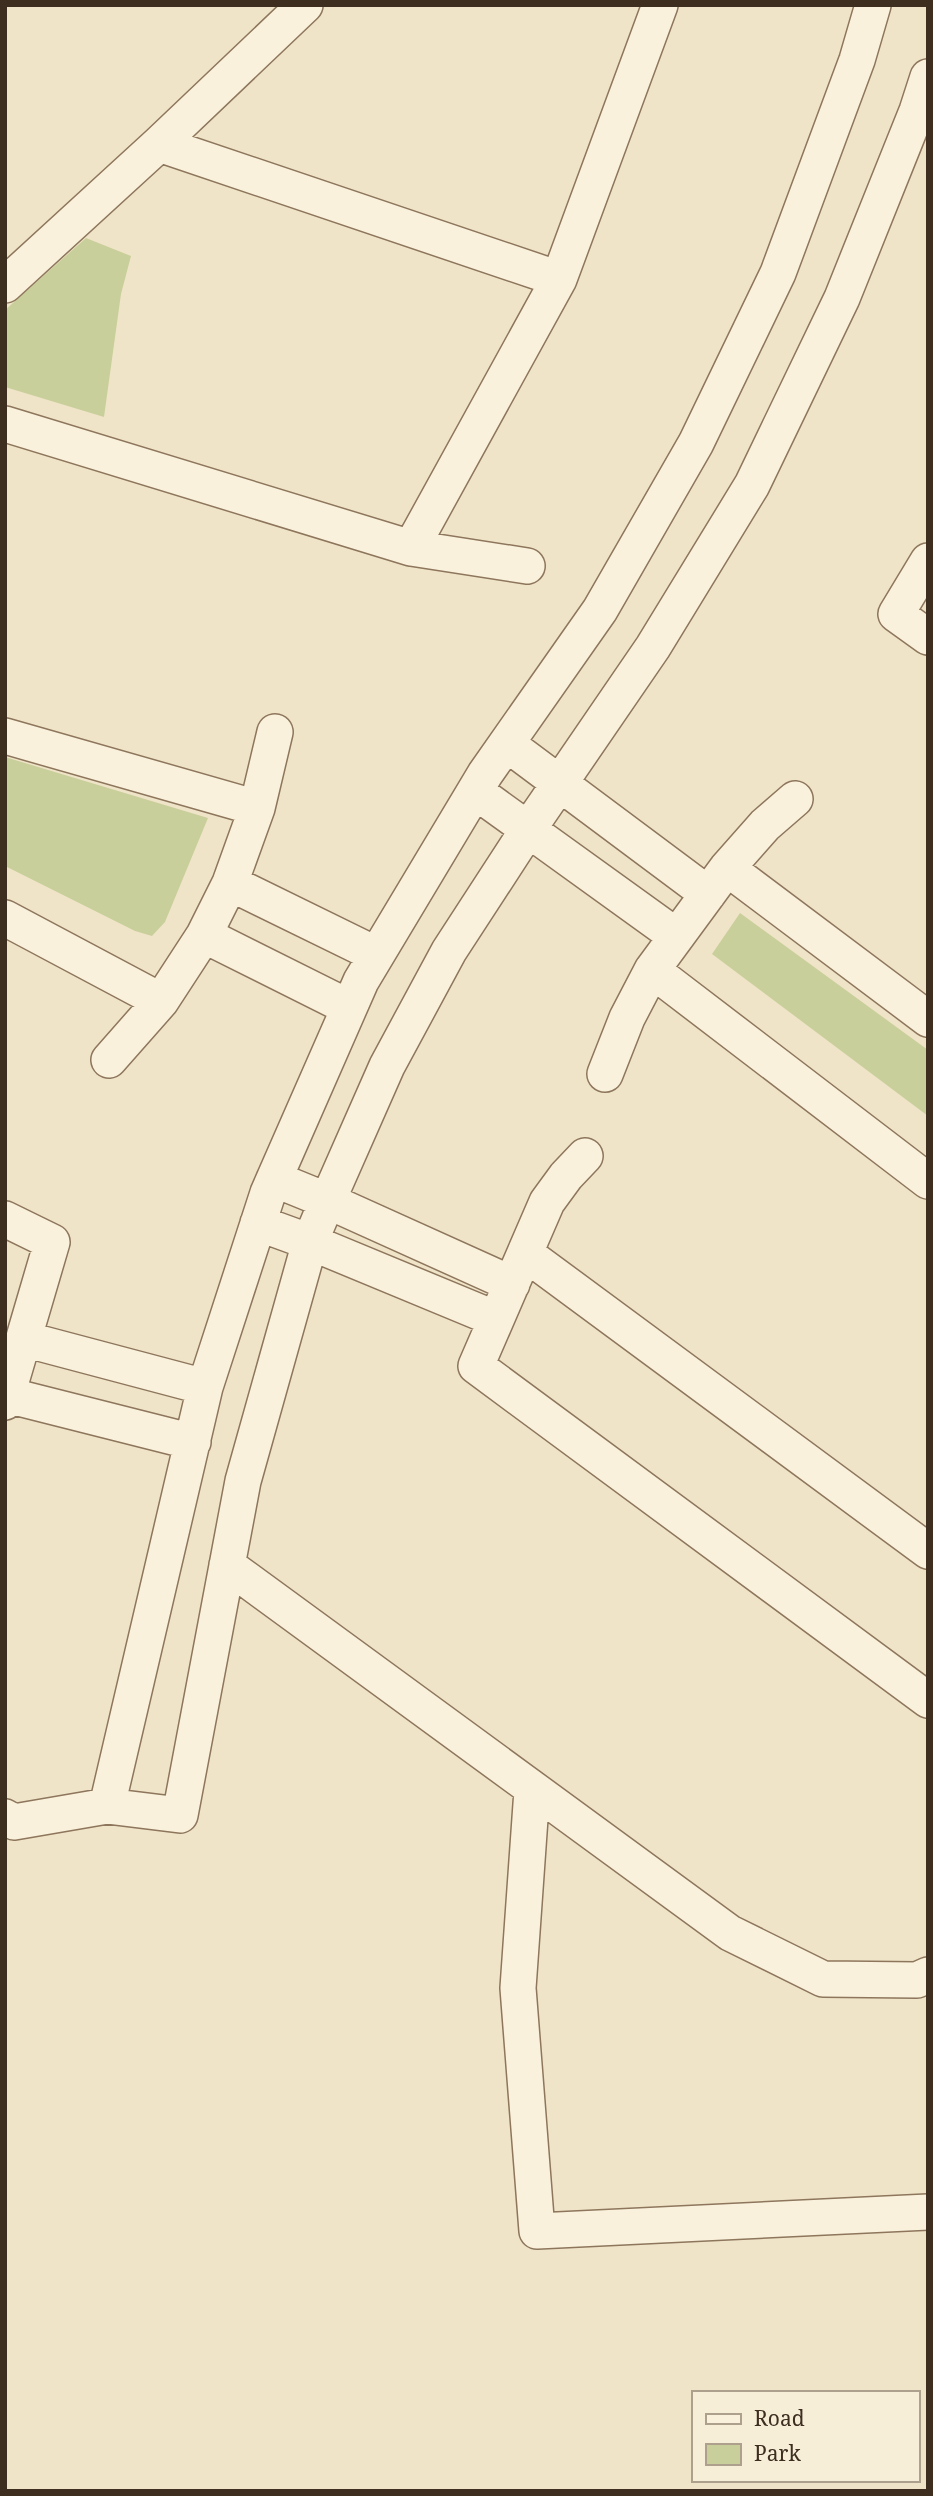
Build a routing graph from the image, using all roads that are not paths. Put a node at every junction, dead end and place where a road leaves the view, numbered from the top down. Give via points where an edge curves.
1 (305, 5) edge
2 (660, 5) edge
3 (873, 5) edge
4 (928, 77) edge
5 (159, 144) junction
6 (559, 279) junction
7 (5, 285) edge
8 (5, 424) edge
9 (411, 548) junction
10 (928, 561) edge
11 (527, 566) dead end
12 (928, 637) edge
13 (275, 732) dead end
14 (5, 736) edge
15 (507, 744) junction
16 (560, 783) junction
17 (475, 791) junction
18 (795, 799) dead end
19 (257, 808) junction
20 (529, 828) junction
21 (717, 881) junction
22 (230, 883) junction
23 (5, 918) edge
24 (204, 935) junction
25 (676, 936) junction
26 (375, 954) junction
27 (652, 970) junction
28 (161, 1001) junction
29 (348, 1007) junction
30 (928, 1019) edge
31 (109, 1060) dead end
32 (605, 1074) dead end
33 (585, 1156) dead end
34 (274, 1180) junction
35 (928, 1181) edge
36 (328, 1201) junction
37 (5, 1219) edge
38 (258, 1223) junction
39 (310, 1242) junction
40 (519, 1269) junction
41 (496, 1319) junction
42 (24, 1339) junction
43 (205, 1387) junction
44 (6, 1398) edge
45 (193, 1442) junction
46 (928, 1551) edge
47 (227, 1565) junction
48 (928, 1700) edge
49 (533, 1790) junction
50 (107, 1806) junction
51 (5, 1817) edge
52 (928, 1975) edge
53 (928, 2212) edge

1 - 5 street
2 - 6 street
3 - 15 street via 778,273 696,443 600,610
4 - 16 street via 842,298 752,485 653,647
5 - 6 street
5 - 7 street
6 - 9 street
8 - 9 street
9 - 11 street
10 - 12 street via 896,614
13 - 19 street
14 - 19 street
15 - 16 street
15 - 17 street
16 - 20 street
16 - 21 street
17 - 20 street
17 - 26 street
18 - 21 street via 765,825
19 - 22 street
20 - 25 street
20 - 36 street via 449,951 387,1066
21 - 25 street
21 - 30 street
22 - 24 street
22 - 26 street
23 - 28 street
24 - 28 street
24 - 29 street
25 - 27 street
26 - 29 street
27 - 32 street
27 - 35 street
28 - 31 street
29 - 34 street
33 - 40 street via 547,1202
34 - 36 street
34 - 38 street
36 - 39 street
36 - 40 street
37 - 42 street via 52,1242
38 - 39 street
38 - 43 street
39 - 41 street
39 - 47 street via 243,1480
40 - 41 street
40 - 46 street
41 - 48 street via 476,1366
42 - 43 street
42 - 44 street
43 - 45 street
44 - 45 street
45 - 50 street
47 - 49 street
47 - 50 street via 180,1815
49 - 52 street via 730,1933 823,1979 917,1980
49 - 53 street via 518,1988 537,2231
50 - 51 street via 13,1822

